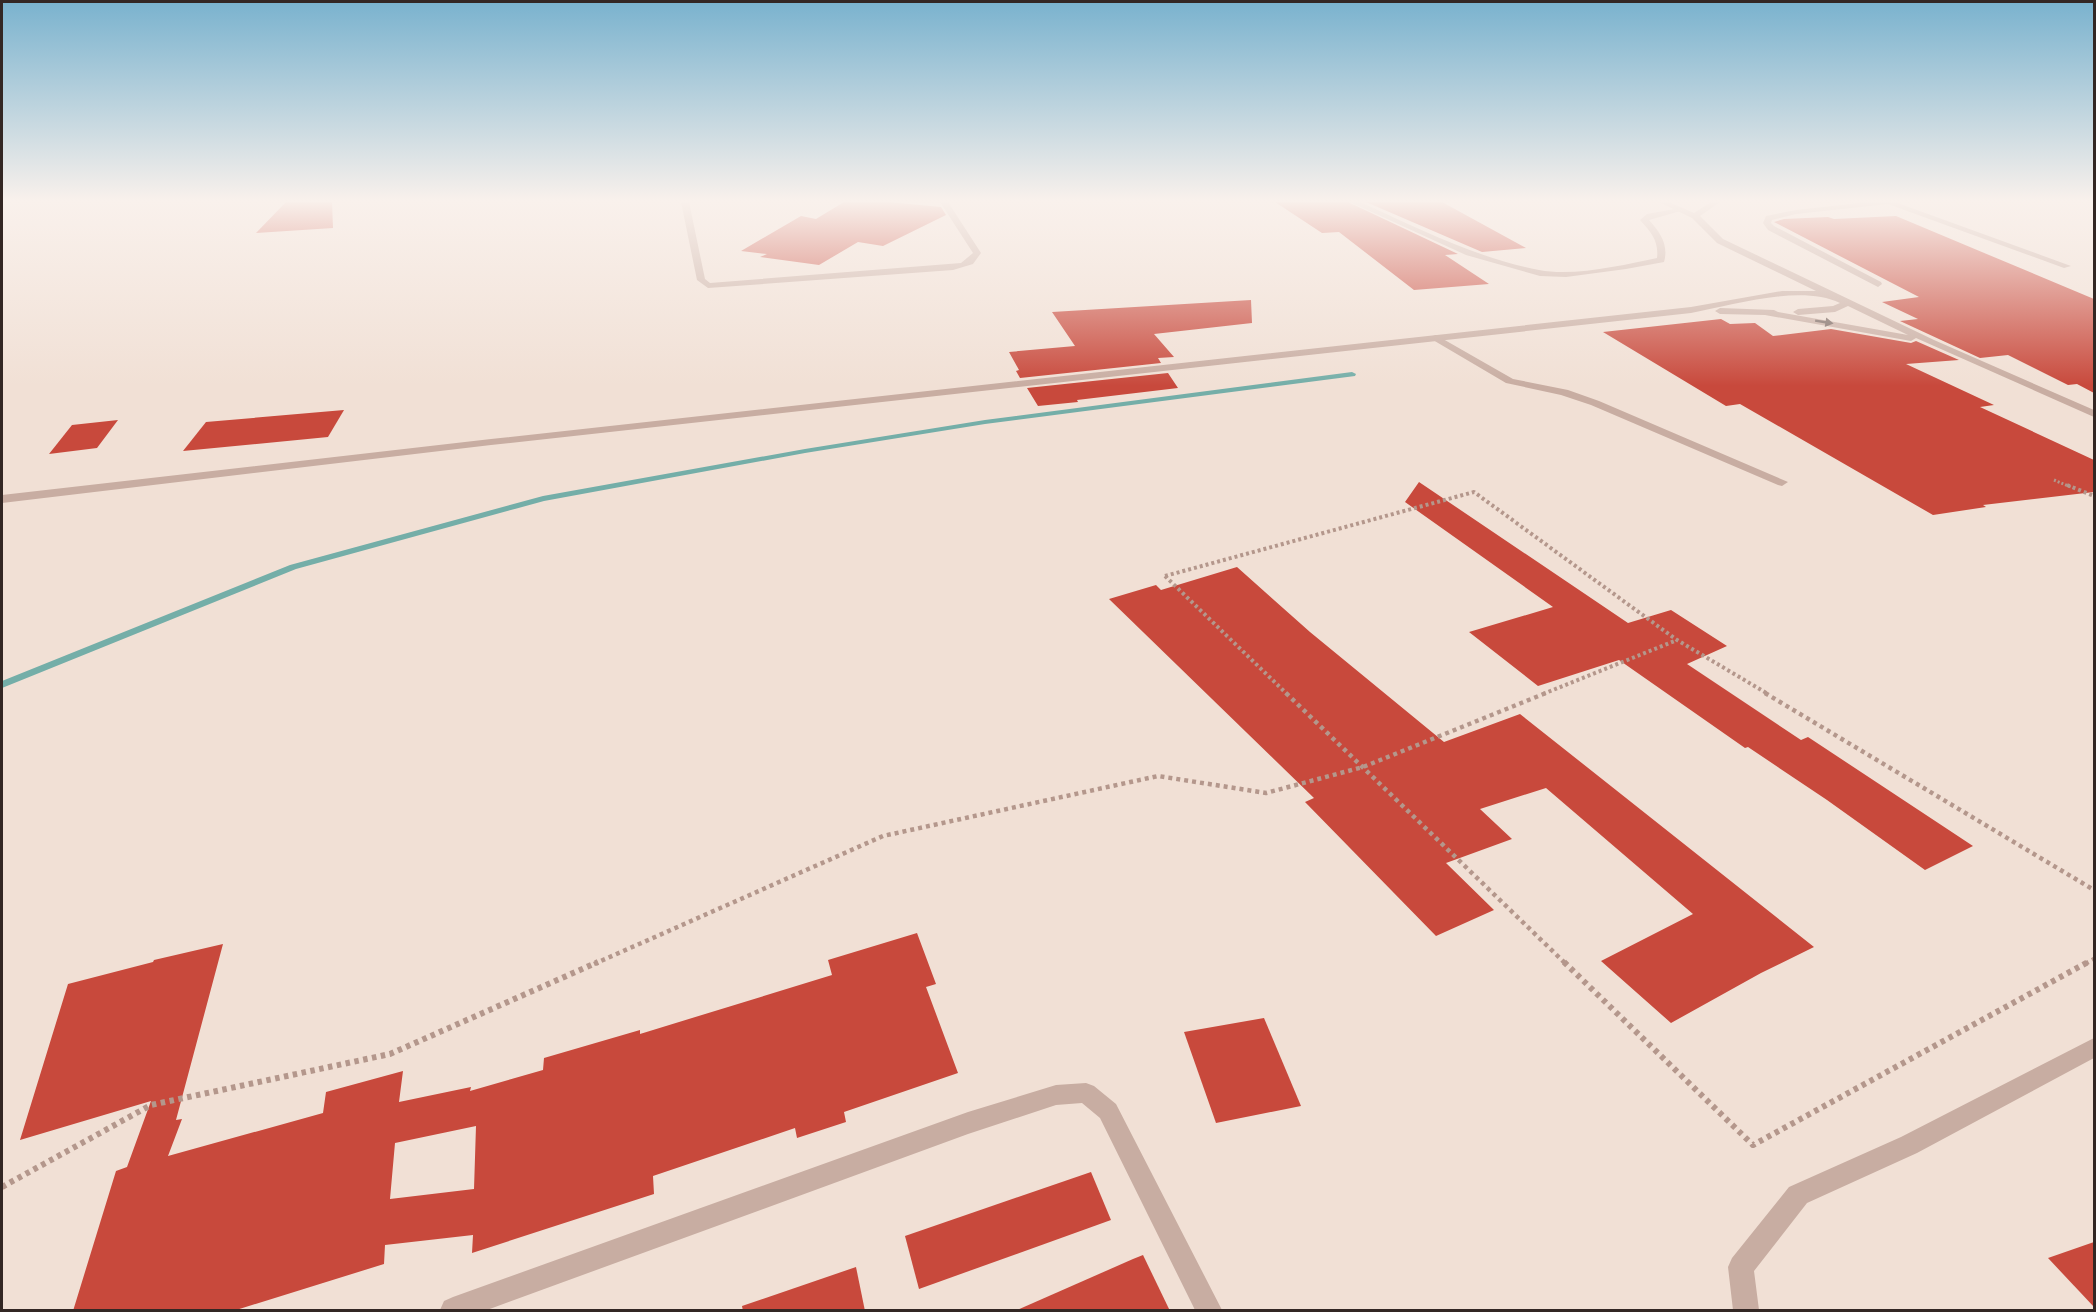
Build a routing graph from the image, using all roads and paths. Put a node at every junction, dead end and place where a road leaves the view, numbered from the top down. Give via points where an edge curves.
1 (698, 263) edge
2 (968, 263) edge
3 (1505, 263) edge
4 (1640, 263) edge
5 (1764, 263) edge
6 (1839, 263) edge
7 (2059, 263) edge
8 (2067, 266) dead end
9 (1802, 280) junction
10 (1878, 284) dead end
11 (1832, 294) junction
12 (1753, 299) junction
13 (1849, 302) junction
14 (1690, 310) junction
15 (1766, 313) junction
16 (1436, 338) junction
17 (1931, 342) junction
18 (2094, 414) edge
19 (2054, 480) dead end
20 (1782, 482) dead end
21 (2094, 496) edge
22 (2, 499) edge
23 (1677, 640) junction
24 (1363, 767) junction
25 (2094, 890) edge
26 (2094, 959) edge
27 (2094, 1047) edge
28 (2, 1187) edge
29 (453, 1311) edge
30 (1209, 1311) edge
31 (1746, 1311) edge

1 - 2 street via 701,280 718,286 953,268
3 - 4 street via 1540,273 1586,272
5 - 9 street
6 - 10 street
7 - 8 street
9 - 11 street
9 - 12 street
11 - 12 street
11 - 13 street
12 - 14 street
13 - 15 street via 1835,309
13 - 17 street
14 - 15 street
14 - 16 street
15 -> 17 street
16 - 20 street via 1510,381 1595,403
16 - 22 street
17 - 18 street
19 - 21 path
23 - 24 path
23 - 24 path via 1474,492 1166,576
23 - 25 path
24 - 26 path via 1753,1145
24 - 28 path via 1266,793 1158,776 883,836 390,1054 151,1105
27 - 31 street via 1909,1145 1798,1195 1741,1268
29 - 30 street via 968,1123 1056,1095 1086,1093 1108,1111

